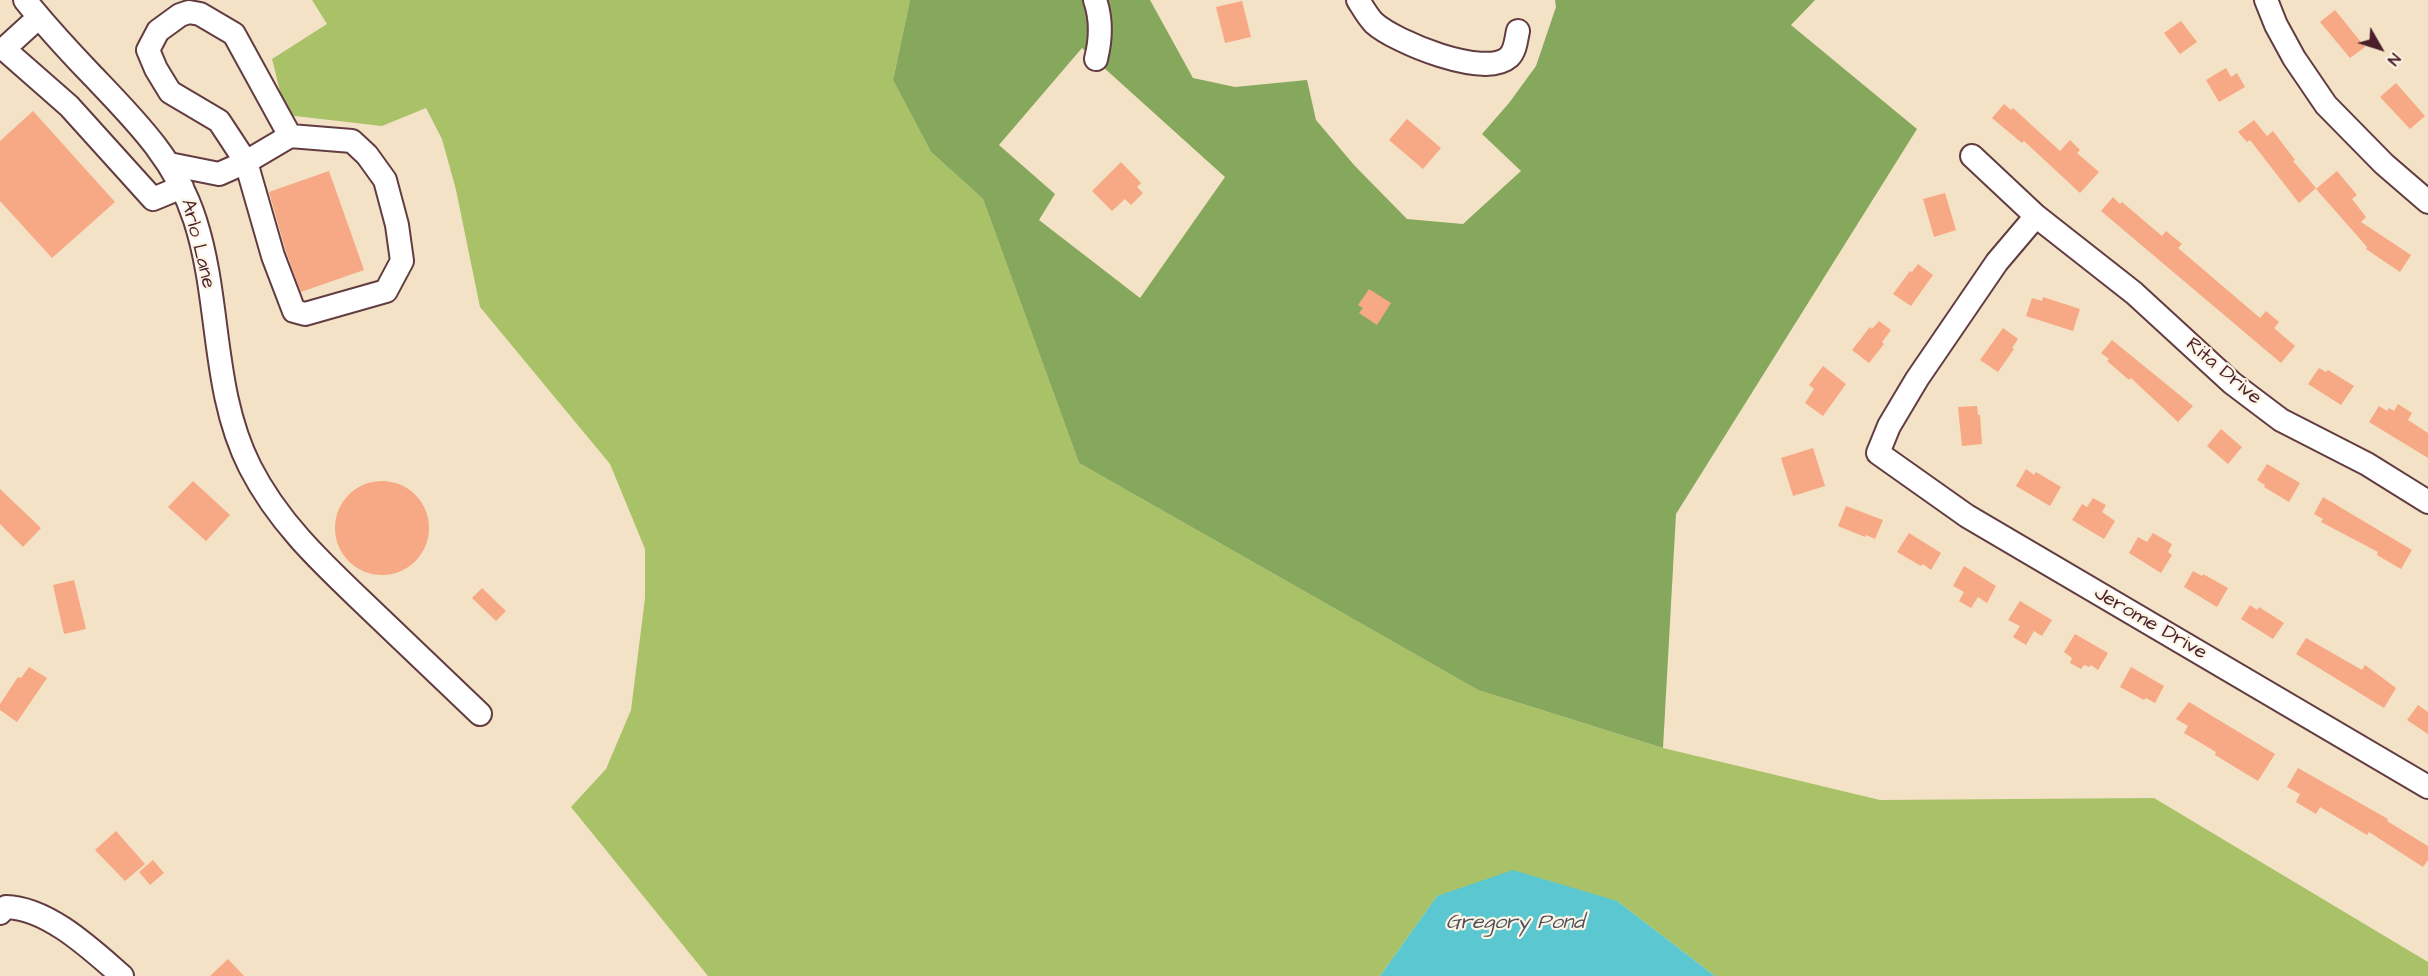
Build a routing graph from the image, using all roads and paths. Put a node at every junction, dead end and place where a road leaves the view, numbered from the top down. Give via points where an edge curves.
1 (1095, 0) edge
2 (1358, 0) edge
3 (2266, 0) edge
4 (32, 8) edge
5 (1518, 31) dead end
6 (2, 51) edge
7 (1096, 59) dead end
8 (290, 136) junction
9 (1972, 156) dead end
10 (246, 162) junction
11 (169, 164) junction
12 (182, 187) junction
13 (2428, 202) edge
14 (2036, 216) junction
15 (2428, 502) edge
16 (480, 714) dead end
17 (2428, 787) edge
18 (3, 910) edge
19 (122, 976) edge

1 - 7 street via 1101,24
2 - 5 street via 1374,22 1391,34 1461,62 1478,64 1507,59 1513,52
3 - 13 street via 2289,50 2326,105
4 - 6 street
4 - 11 street, Arlo Lane via 143,129
6 - 12 street via 69,106 153,199
8 - 10 street
8 - 10 street via 234,34 200,14 180,15 158,31 148,50 156,69 170,92 219,121
8 - 10 street via 352,141 385,180 402,261 386,291 306,314 294,311 273,256
9 - 14 street, Rita Drive
10 - 11 street via 219,174
11 - 12 street, Arlo Lane
12 - 16 street, Arlo Lane via 203,251 229,414 250,468 303,545
14 - 15 street, Rita Drive via 2134,293 2232,383 2281,420 2367,464
14 - 17 street, Jerome Drive via 1997,262 1917,379 1878,453 1967,516
18 - 19 street via 22,907 43,916

